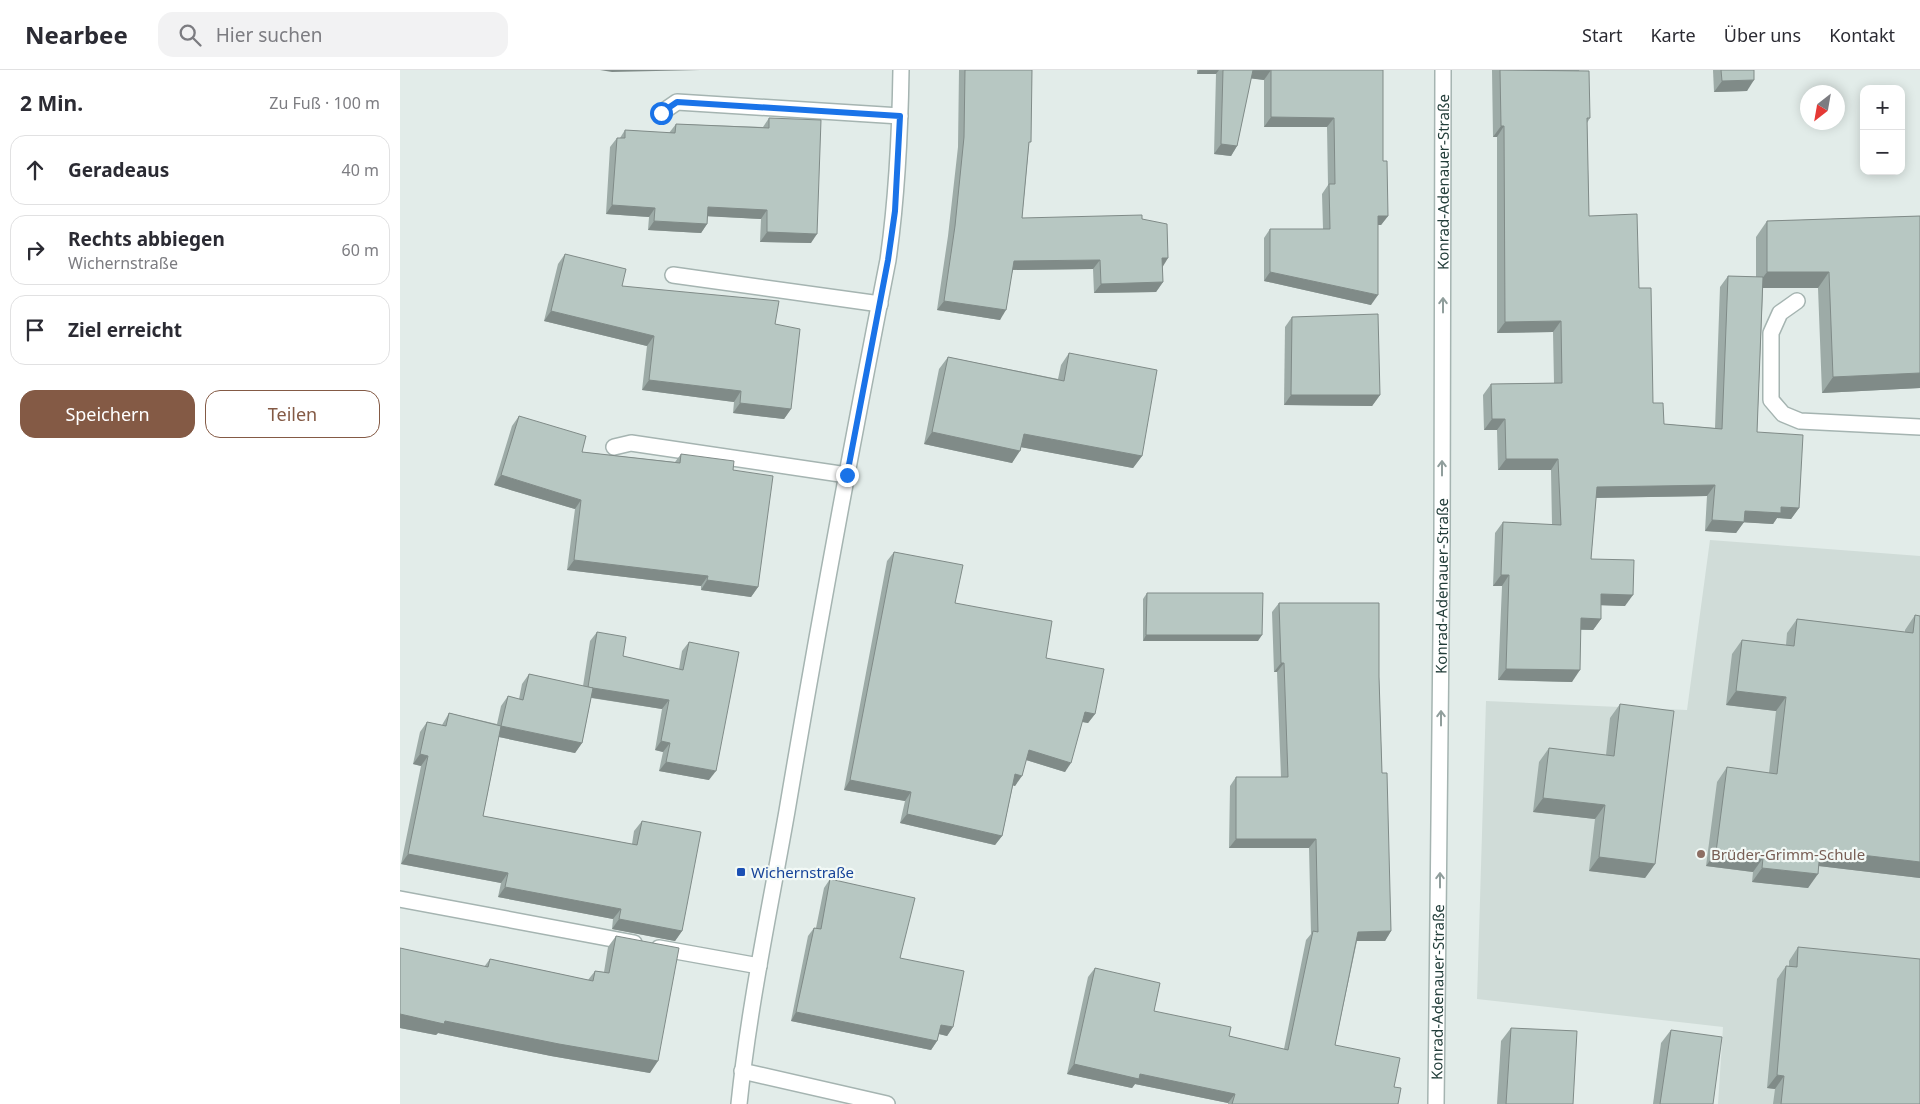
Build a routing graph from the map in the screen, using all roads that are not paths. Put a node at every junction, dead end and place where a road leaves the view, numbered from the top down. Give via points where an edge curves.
1 (901, 70) edge
2 (1443, 70) edge
3 (661, 113) dead end
4 (900, 116) junction
5 (673, 275) dead end
6 (1796, 301) edge
7 (880, 304) junction
8 (1920, 428) edge
9 (614, 447) dead end
10 (847, 475) junction
11 (400, 898) edge
12 (759, 966) junction
13 (742, 1071) junction
14 (739, 1104) edge
15 (887, 1104) edge
16 (1436, 1104) edge

1 - 4 street
16 -> 2 street, Konrad-Adenauer-Straße
3 - 4 street via 677,102
4 - 7 street via 895,211
5 - 7 street
6 - 8 street via 1780,314 1771,333 1771,400 1782,414 1800,421
7 - 10 street
9 - 10 street via 631,443
10 - 12 street
11 - 12 street
12 - 13 street
13 - 14 street
13 - 15 street

